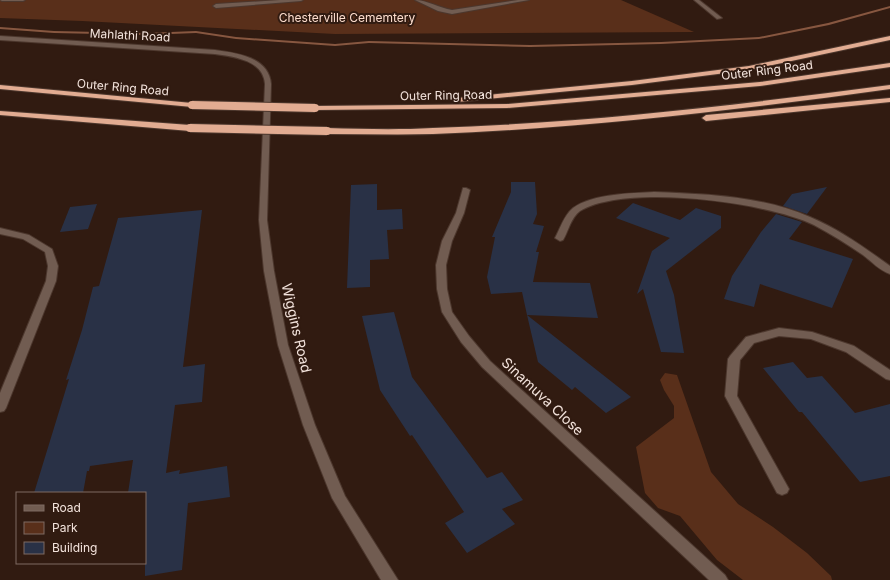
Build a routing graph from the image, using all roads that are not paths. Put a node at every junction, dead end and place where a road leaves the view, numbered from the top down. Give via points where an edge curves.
1 (2, 0) edge
2 (23, 0) edge
3 (301, 0) edge
4 (417, 0) edge
5 (527, 0) edge
6 (696, 0) edge
7 (216, 6) dead end
8 (719, 18) dead end
9 (0, 38) edge
10 (890, 38) edge
11 (257, 64) joint
12 (890, 65) edge
13 (0, 87) edge
14 (890, 87) edge
15 (890, 100) edge
16 (395, 108) junction
17 (0, 113) edge
18 (627, 118) junction
19 (466, 190) dead end
20 (0, 231) edge
21 (560, 238) dead end
22 (890, 271) edge
23 (890, 376) edge
24 (0, 408) edge
25 (782, 489) dead end
26 (390, 580) edge
27 (720, 580) edge

1 - 2 street
3 - 7 street
4 - 5 street via 452,12
6 - 8 street
9 - 11 street, Mahlathi Road via 199,50 244,58
10 - 16 highway via 741,69
11 - 26 street, Wiggins Road via 266,72 268,84 263,220 269,271 284,345 309,425 339,498
12 - 16 highway, Outer Ring Road via 760,84 661,94 507,106
13 - 16 highway, Outer Ring Road, bridge via 192,105
14 - 18 highway
15 - 18 highway via 727,117
17 - 18 highway, bridge via 190,128 327,131 432,131
19 - 27 street, Sinamuva Close via 441,265 442,290 447,312 486,364
20 - 24 street via 26,237 49,251 53,266 51,280
21 - 22 street via 575,210 608,198 636,194 748,202 782,209 806,218 855,246
23 - 25 street via 850,349 812,336 779,332 750,340 734,359 731,396

